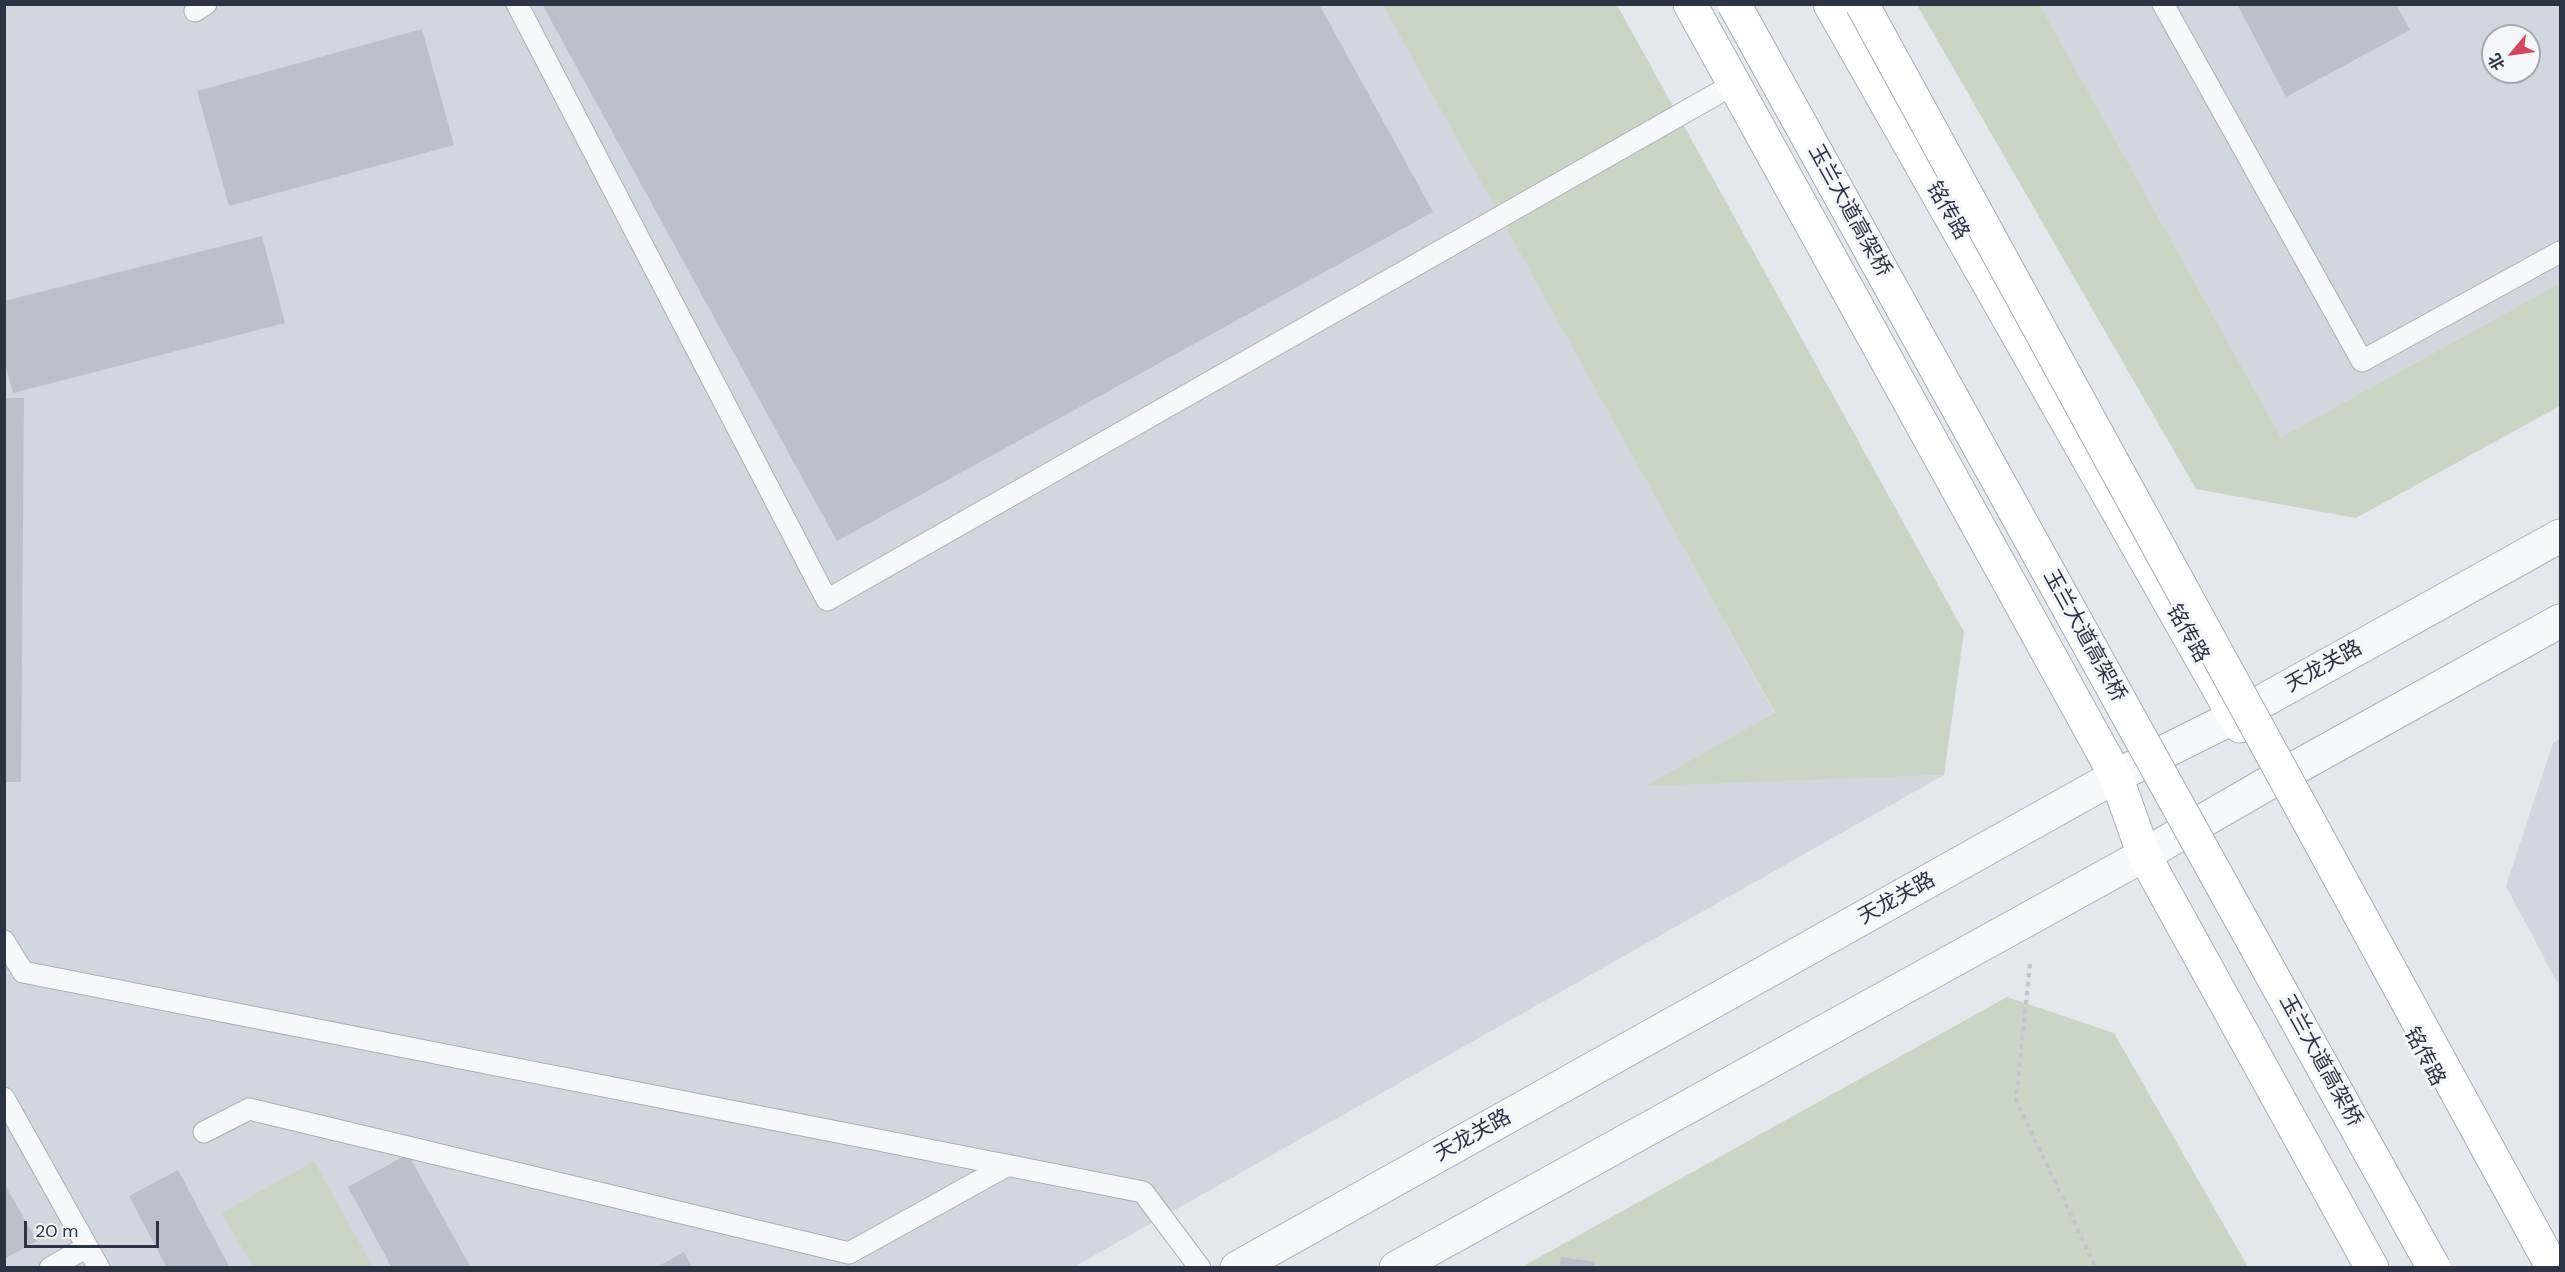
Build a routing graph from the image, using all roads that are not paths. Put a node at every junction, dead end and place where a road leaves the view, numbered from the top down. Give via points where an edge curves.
1 (517, 4) edge
2 (1690, 4) edge
3 (1734, 4) edge
4 (1830, 4) edge
5 (1862, 4) edge
6 (2163, 4) edge
7 (1734, 84) junction
8 (2560, 252) edge
9 (2560, 536) edge
10 (2560, 621) edge
11 (2234, 717) junction
12 (2116, 777) junction
13 (2277, 778) junction
14 (2144, 855) junction
15 (4, 941) edge
16 (4, 1098) edge
17 (204, 1132) dead end
18 (1008, 1165) junction
19 (87, 1247) junction
20 (50, 1268) edge
21 (99, 1268) edge
22 (1200, 1268) edge
23 (1237, 1268) edge
24 (1396, 1268) edge
25 (2372, 1268) edge
26 (2434, 1268) edge
27 (2535, 1268) edge
28 (2553, 1268) edge

1 - 7 lane via 827,600
2 - 7 main road
3 - 26 main road, 玉兰大道高架桥, bridge
4 - 11 main road, 铭传路
5 - 28 main road, bridge
6 - 8 lane via 2362,361
7 - 12 main road
9 - 11 street, 天龙关路
10 - 13 street
11 - 12 street, 天龙关路
11 - 13 main road, 铭传路
12 - 14 main road
12 - 23 street, 天龙关路
13 - 14 street
13 - 27 main road, 铭传路
14 - 24 street
14 - 25 main road
15 - 18 lane via 23,972
16 - 19 lane
17 - 18 lane via 249,1108 849,1253
18 - 22 lane via 1143,1192
19 - 20 lane
19 - 21 lane

